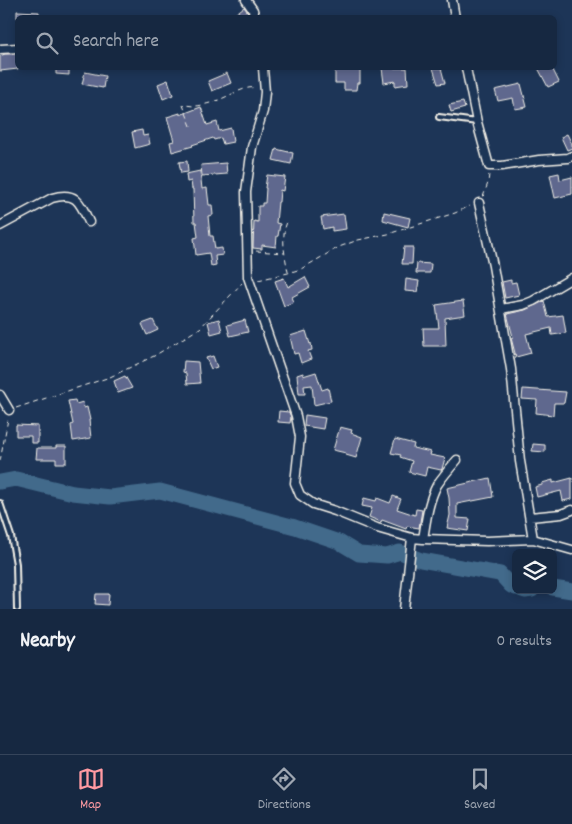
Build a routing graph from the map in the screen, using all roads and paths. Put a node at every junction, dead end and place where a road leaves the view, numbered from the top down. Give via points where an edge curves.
1 (246, 0) edge
2 (452, 0) edge
3 (254, 15) edge
4 (454, 15) edge
5 (15, 48) edge
6 (0, 49) edge
7 (263, 70) edge
8 (466, 70) edge
9 (265, 92) junction
10 (439, 117) dead end
11 (477, 122) junction
12 (191, 126) dead end
13 (572, 156) edge
14 (489, 166) junction
15 (479, 203) junction
16 (288, 220) dead end
17 (89, 222) dead end
18 (0, 226) edge
19 (248, 250) junction
20 (285, 254) junction
21 (288, 273) junction
22 (572, 278) edge
23 (249, 280) junction
24 (501, 309) junction
25 (0, 395) edge
26 (9, 410) junction
27 (457, 460) dead end
28 (0, 461) edge
29 (0, 503) edge
30 (572, 510) edge
31 (530, 517) junction
32 (412, 538) junction
33 (533, 539) junction
34 (423, 540) junction
35 (572, 550) edge
36 (17, 609) edge
37 (404, 609) edge

1 - 3 street
2 - 4 street
5 - 6 street
7 - 9 street
8 - 11 street
9 - 12 path via 248,87 210,103 184,104
9 - 19 street via 252,147 246,192
10 - 11 lane
11 - 14 street
13 - 14 street
14 - 15 path via 488,182
15 - 21 path via 388,234 339,246 309,265
15 - 24 street
16 - 20 path
17 - 18 street via 77,199 60,196
19 - 20 path
19 - 23 street
20 - 21 path
21 - 23 path
22 - 24 street via 534,301
23 - 26 path via 200,328 154,356 110,377
23 - 32 street via 296,416 300,437 295,482 300,496 377,528
24 - 31 street
25 - 26 street
26 - 28 path
27 - 34 street via 433,494
29 - 36 lane via 16,557
30 - 31 street
31 - 33 street
32 - 34 street
32 - 37 street
33 - 34 street
33 - 35 street

